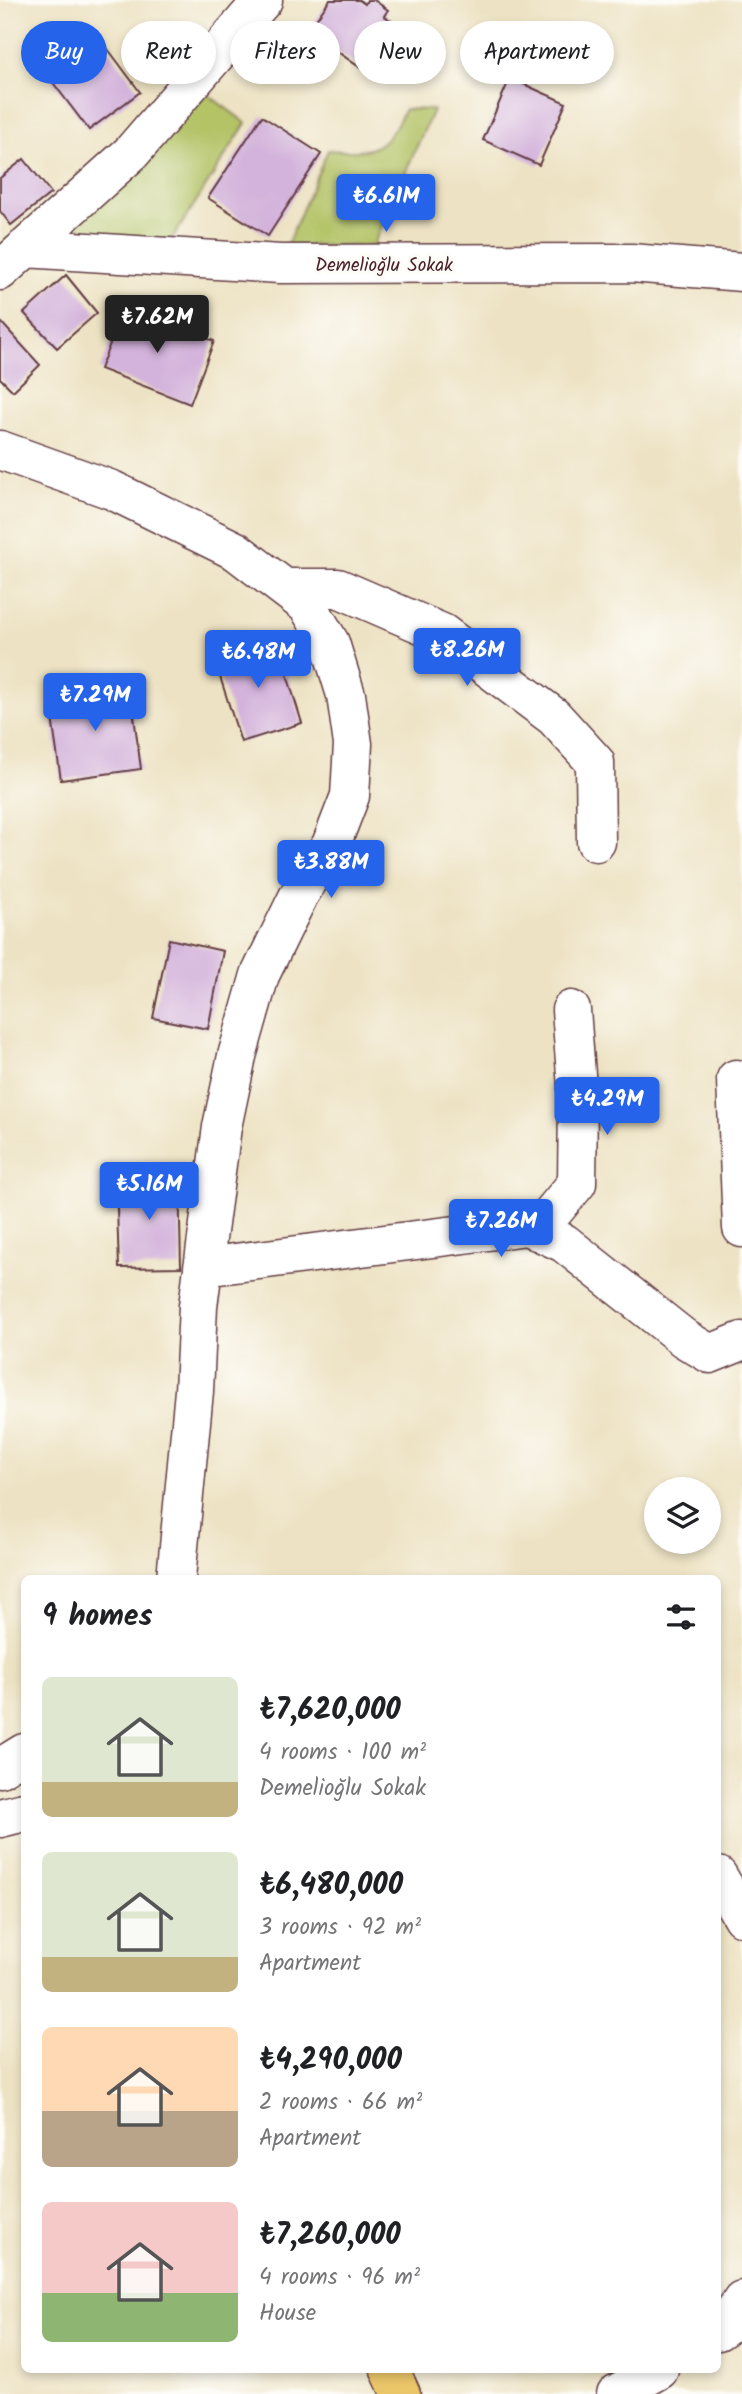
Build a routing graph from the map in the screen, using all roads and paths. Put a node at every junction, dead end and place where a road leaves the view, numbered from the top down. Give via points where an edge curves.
1 (263, 0) edge
2 (13, 259) edge
3 (742, 272) edge
4 (0, 450) edge
5 (285, 589) junction
6 (596, 842) dead end
7 (571, 1010) dead end
8 (736, 1079) dead end
9 (742, 1228) edge
10 (537, 1231) junction
11 (203, 1267) junction
12 (742, 1341) edge
13 (176, 1575) edge
14 (21, 1755) edge
15 (0, 1768) edge
16 (21, 1787) edge
17 (0, 1792) edge
18 (21, 1813) edge
19 (0, 1818) edge
20 (0, 1827) edge
21 (21, 1830) edge
22 (721, 1882) edge
23 (742, 1917) edge
24 (742, 2300) edge
25 (721, 2329) edge
26 (391, 2373) edge
27 (654, 2373) edge
28 (401, 2394) edge
29 (615, 2394) edge

1 - 2 street via 131,152
2 - 3 street, Demelioğlu Sokak via 631,263
4 - 5 street via 112,489 188,526 236,551
5 - 6 street via 338,587 442,633 554,717 595,762
5 - 11 street via 308,606 330,643 346,695 353,744 350,796 331,845 299,895 260,975 222,1127
7 - 10 street via 578,1100 577,1183
8 - 9 street
10 - 11 street via 527,1226
10 - 12 street via 564,1243 710,1354
11 - 13 street
14 - 15 street
16 - 17 street
18 - 19 street
20 - 21 street
22 - 23 street
24 - 25 street
26 - 28 main road
27 - 29 street

